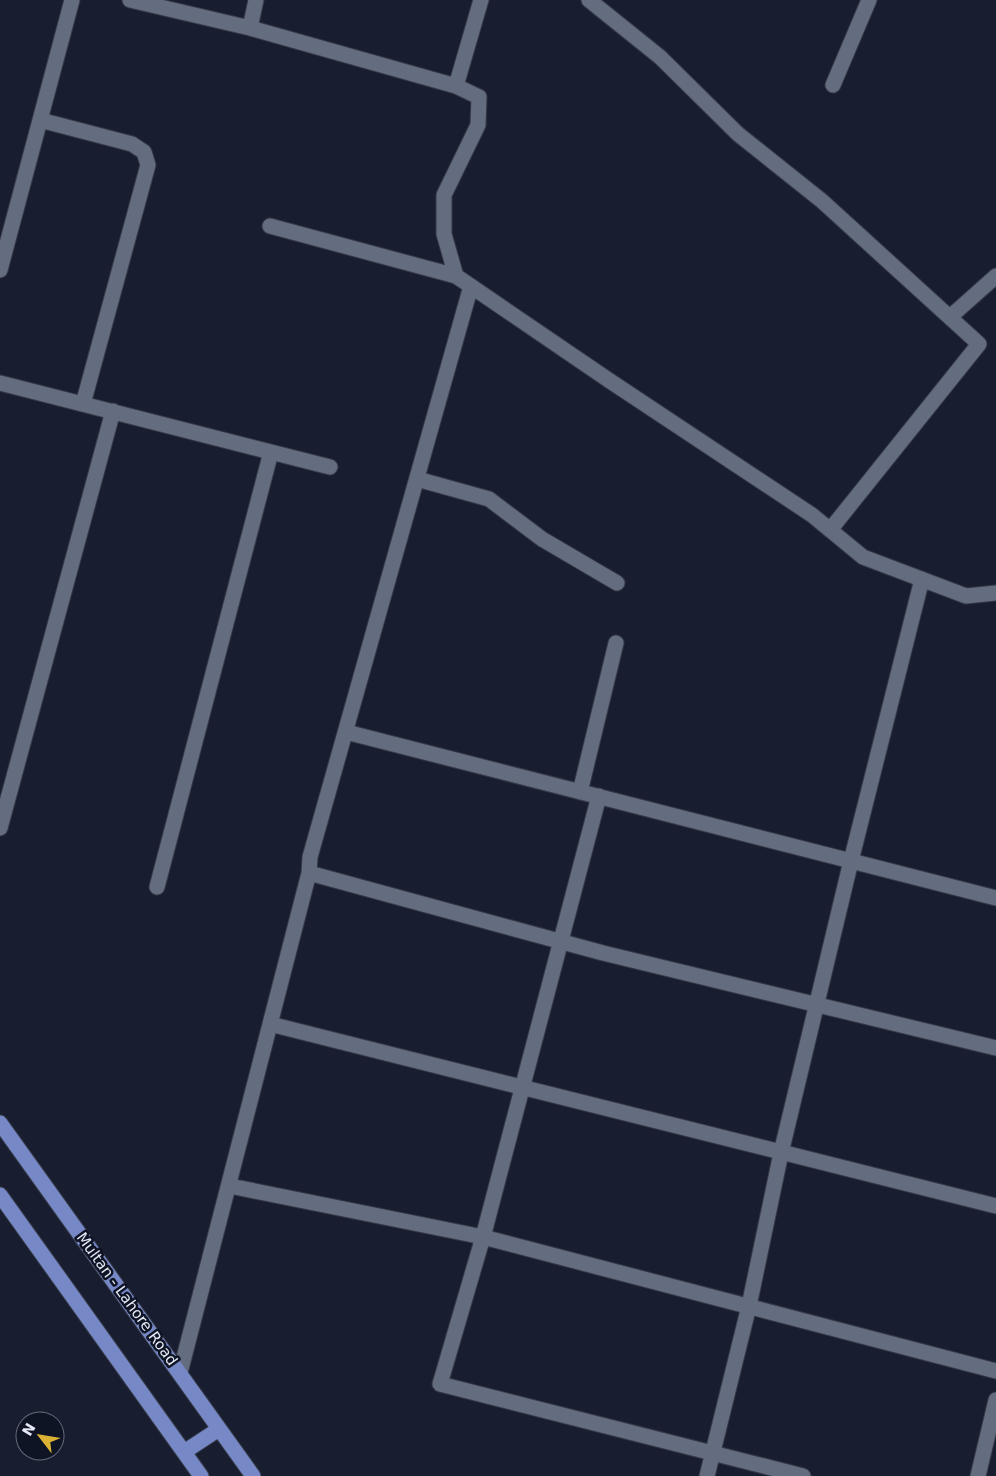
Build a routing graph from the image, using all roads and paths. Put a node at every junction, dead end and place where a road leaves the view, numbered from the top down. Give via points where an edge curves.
1 (72, 0) edge
2 (130, 0) edge
3 (256, 0) edge
4 (481, 0) edge
5 (588, 0) edge
6 (869, 0) edge
7 (250, 28) junction
8 (832, 85) dead end
9 (456, 86) junction
10 (40, 120) junction
11 (270, 226) dead end
12 (0, 270) edge
13 (456, 276) junction
14 (996, 276) edge
15 (471, 286) junction
16 (950, 317) junction
17 (0, 383) edge
18 (83, 404) junction
19 (113, 411) junction
20 (271, 452) junction
21 (330, 467) dead end
22 (417, 479) junction
23 (830, 530) junction
24 (922, 579) junction
25 (617, 583) dead end
26 (996, 593) edge
27 (616, 643) dead end
28 (346, 732) junction
29 (580, 792) junction
30 (599, 796) junction
31 (0, 828) edge
32 (850, 860) junction
33 (309, 873) junction
34 (157, 887) dead end
35 (996, 898) edge
36 (561, 942) junction
37 (817, 1005) junction
38 (270, 1024) junction
39 (996, 1048) edge
40 (523, 1086) junction
41 (0, 1123) edge
42 (781, 1153) junction
43 (230, 1186) junction
44 (0, 1195) edge
45 (996, 1206) edge
46 (482, 1236) junction
47 (749, 1306) junction
48 (996, 1371) edge
49 (180, 1373) junction
50 (996, 1400) edge
51 (219, 1429) junction
52 (184, 1452) junction
53 (712, 1453) junction
54 (201, 1476) edge
55 (253, 1476) edge
56 (706, 1476) edge
57 (803, 1476) edge
58 (978, 1476) edge

1 - 10 street
2 - 7 street
3 - 7 street
4 - 9 street
5 - 16 street via 660,56 738,134 822,201
6 - 8 street
7 - 9 street
9 - 13 street via 479,97 478,125 444,195 444,234
10 - 12 street
10 - 18 street via 132,144 144,152 148,165
11 - 13 street
13 - 15 street
14 - 16 street
15 - 22 street
15 - 23 street
16 - 23 street via 979,344
17 - 18 street
18 - 19 street
19 - 20 street
19 - 31 street
20 - 21 street
20 - 34 street
22 - 25 street via 489,499 542,539
22 - 28 street
23 - 24 street via 864,557
24 - 26 street via 966,596
24 - 32 street
27 - 29 street
28 - 29 street
28 - 33 street via 310,857
29 - 30 street
30 - 32 street
30 - 36 street
32 - 35 street
32 - 37 street
33 - 36 street
33 - 38 street
36 - 37 street
36 - 40 street
37 - 39 street
37 - 42 street
38 - 40 street
38 - 43 street
40 - 42 street
40 - 46 street
41 - 49 main road, Multan - Lahore Road
42 - 45 street
42 - 47 street
43 - 46 street
43 - 49 street
44 - 52 main road
46 - 47 street
46 - 53 street via 440,1384
47 - 48 street
47 - 53 street
49 - 51 main road, Multan - Lahore Road
50 - 58 street
51 - 52 main road
51 - 55 main road, Multan - Lahore Road
52 - 54 main road
53 - 56 street
53 - 57 street

